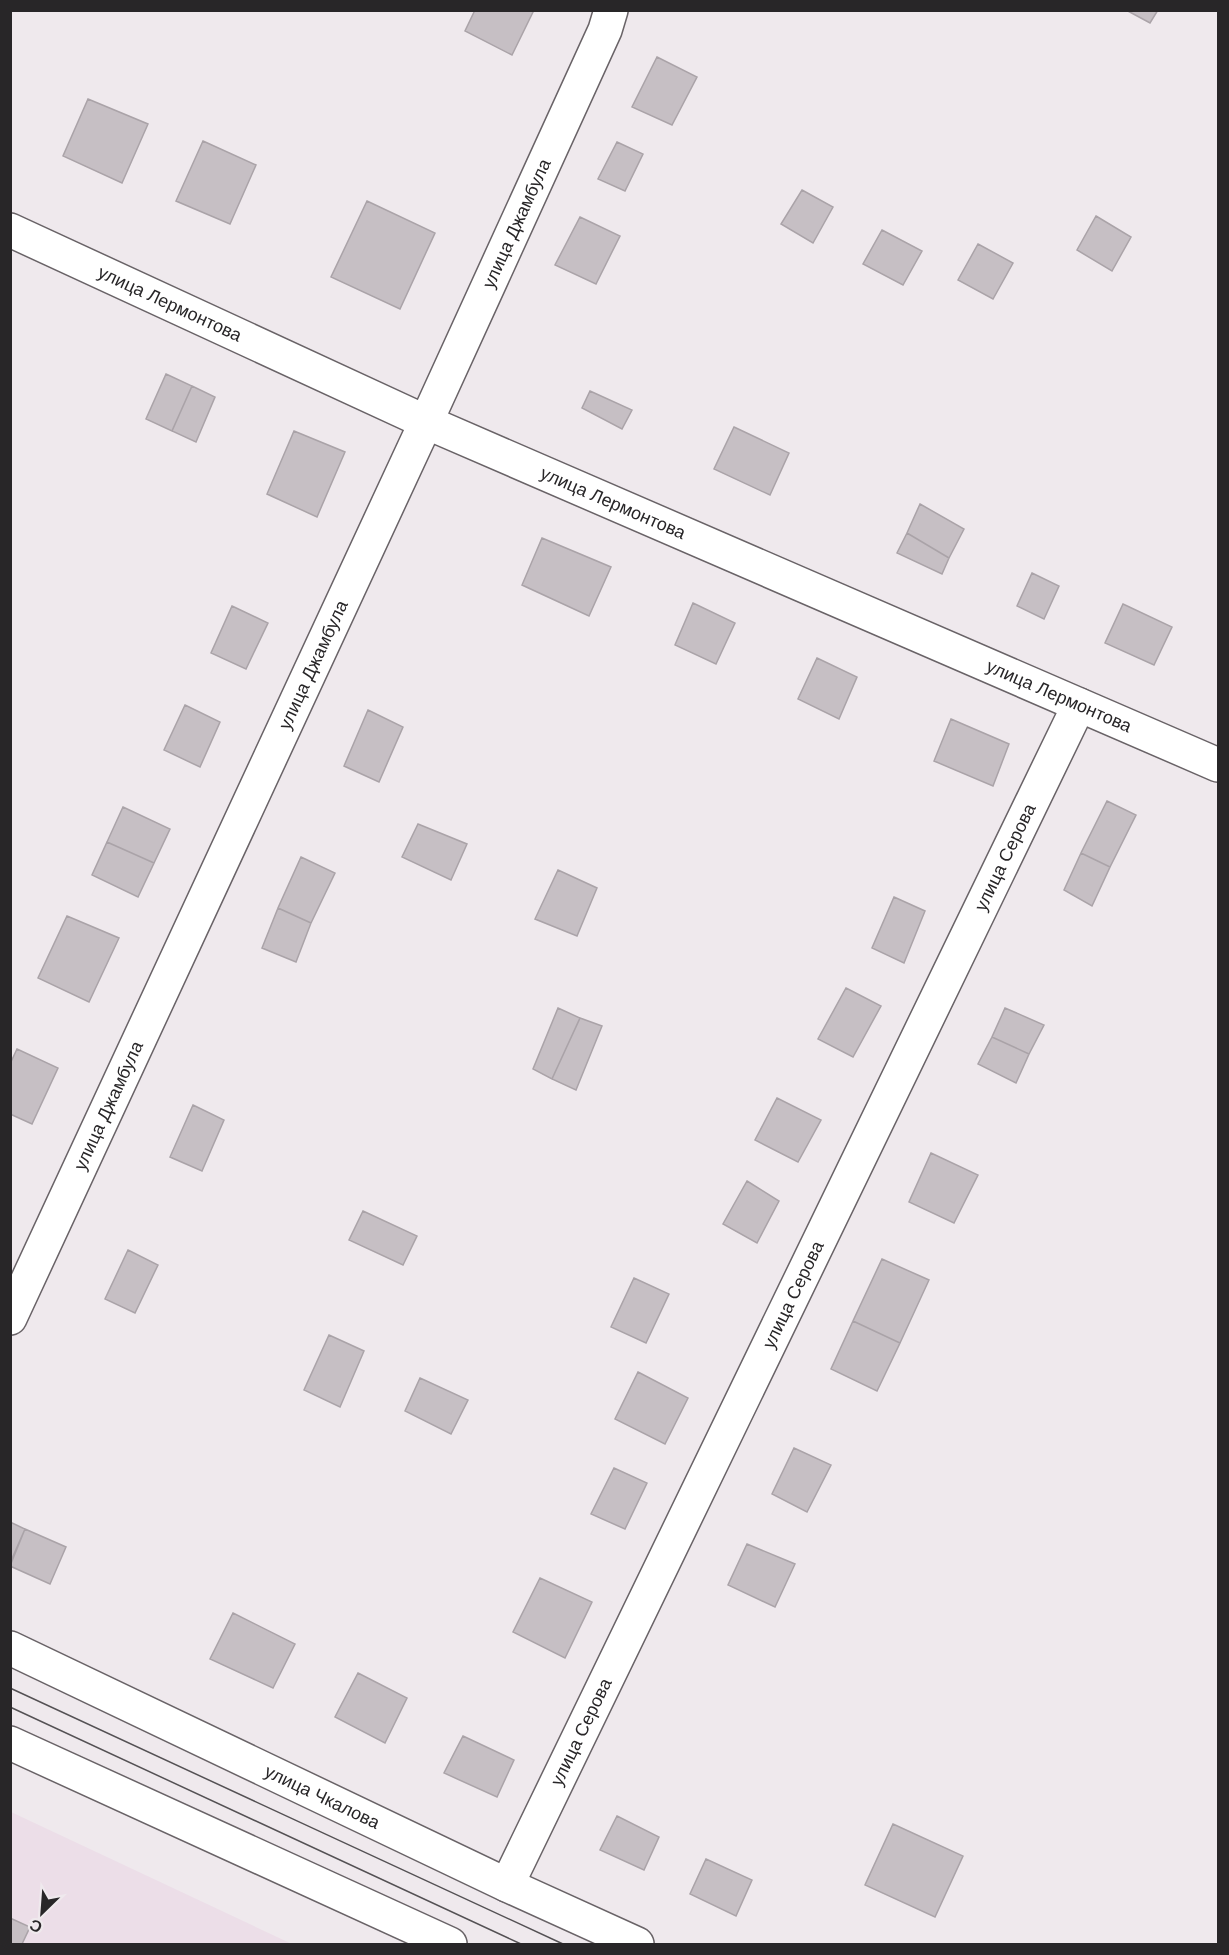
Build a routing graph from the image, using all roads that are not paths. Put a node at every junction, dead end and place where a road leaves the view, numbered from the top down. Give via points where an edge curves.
1 (611, 10) edge
2 (10, 230) edge
3 (426, 422) junction
4 (1079, 705) junction
5 (1218, 765) edge
6 (10, 1318) edge
7 (10, 1648) edge
8 (10, 1743) edge
9 (507, 1885) junction
10 (450, 1944) edge
11 (637, 1944) edge

1 - 3 street, улица Джамбула
2 - 3 street, улица Лермонтова
3 - 4 street, улица Лермонтова
3 - 6 street, улица Джамбула
4 - 5 street, улица Лермонтова
4 - 9 street, улица Серова
7 - 9 street, улица Чкалова
8 - 10 street
9 - 11 street, улица Чкалова

